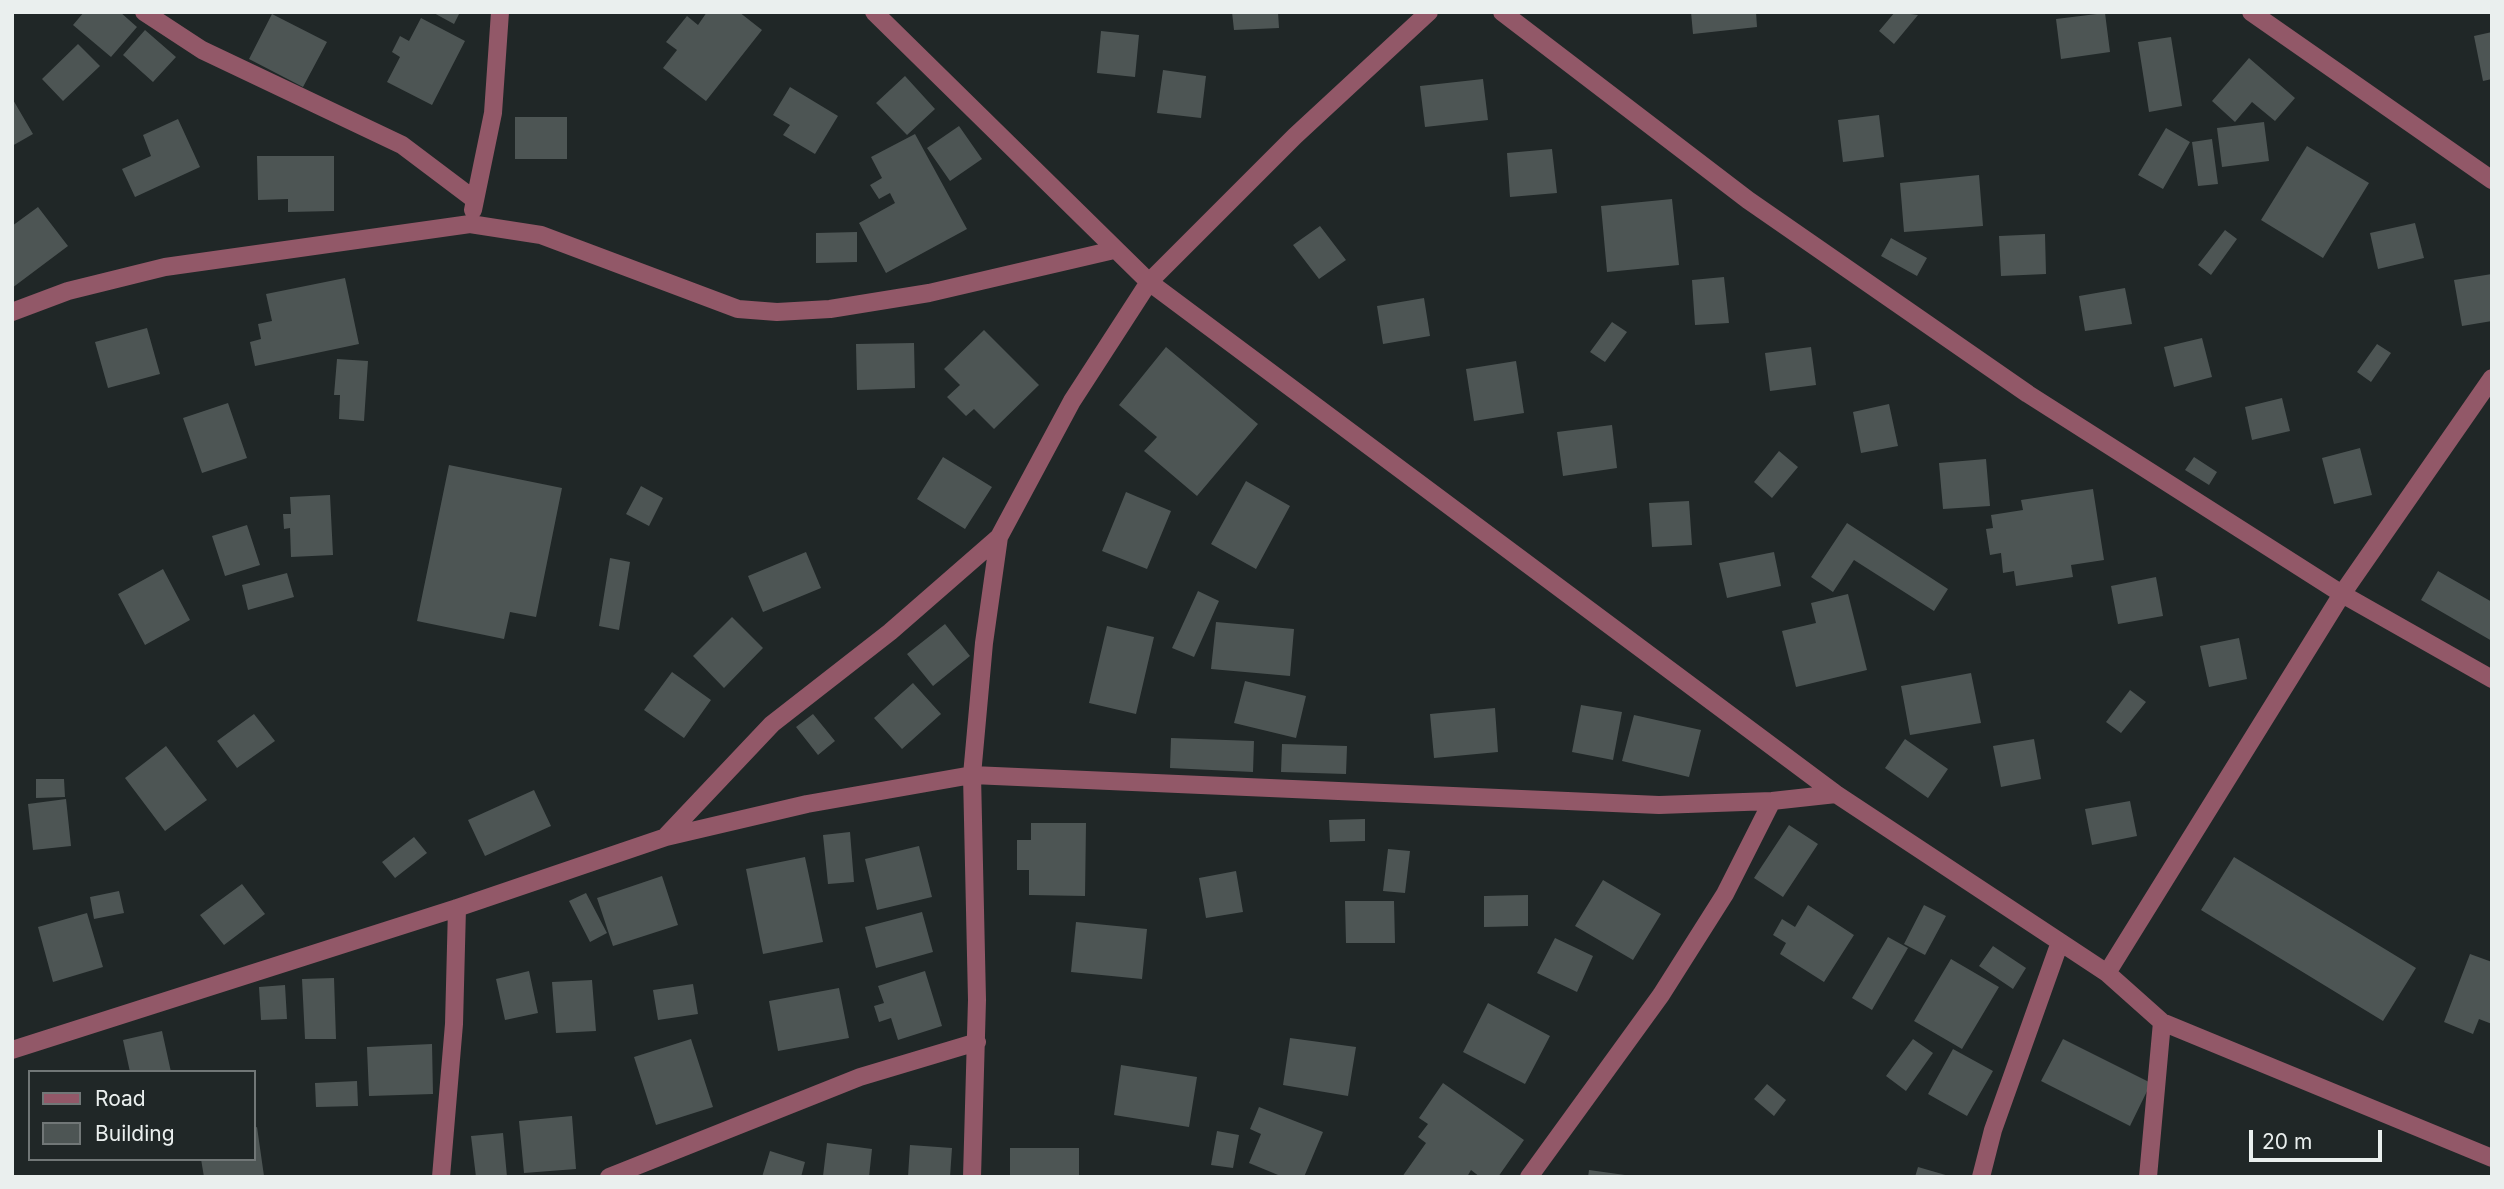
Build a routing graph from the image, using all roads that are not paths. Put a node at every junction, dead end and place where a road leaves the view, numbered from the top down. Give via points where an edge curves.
1 (144, 12) edge
2 (500, 12) edge
3 (874, 12) edge
4 (1429, 12) edge
5 (1502, 12) edge
6 (2251, 12) edge
7 (2492, 180) edge
8 (475, 200) junction
9 (470, 224) junction
10 (1114, 250) junction
11 (1149, 282) junction
12 (12, 312) edge
13 (2492, 378) edge
14 (999, 537) junction
15 (2342, 594) junction
16 (2492, 679) edge
17 (972, 775) junction
18 (1836, 794) junction
19 (1772, 801) junction
20 (666, 836) junction
21 (457, 908) junction
22 (2060, 942) junction
23 (2107, 974) junction
24 (2162, 1022) junction
25 (977, 1042) junction
26 (12, 1050) edge
27 (2492, 1158) edge
28 (441, 1177) edge
29 (610, 1177) edge
30 (972, 1177) edge
31 (1529, 1177) edge
32 (1981, 1177) edge
33 (2148, 1177) edge

1 - 8 street via 202,50 402,145
2 - 8 street via 493,113
3 - 10 street
4 - 11 street via 1295,136
5 - 15 street via 1748,200 2017,386
6 - 7 street
8 - 9 street
9 - 10 street via 541,235 738,309 777,312 830,309 929,293
9 - 12 street via 165,267 68,291
10 - 11 street
11 - 14 street via 1072,401
11 - 18 street
13 - 15 street
14 - 17 street
14 - 20 street via 890,632 772,724
15 - 16 street
15 - 23 street
17 - 19 street via 1660,805
17 - 20 street via 807,804
17 - 25 street
18 - 19 street
18 - 22 street
19 - 31 street via 1725,894 1661,995
20 - 21 street
21 - 26 street
21 - 28 street via 454,1024
22 - 23 street
22 - 32 street via 1993,1130
23 - 24 street
24 - 27 street
24 - 33 street
25 - 29 street via 860,1077
25 - 30 street

